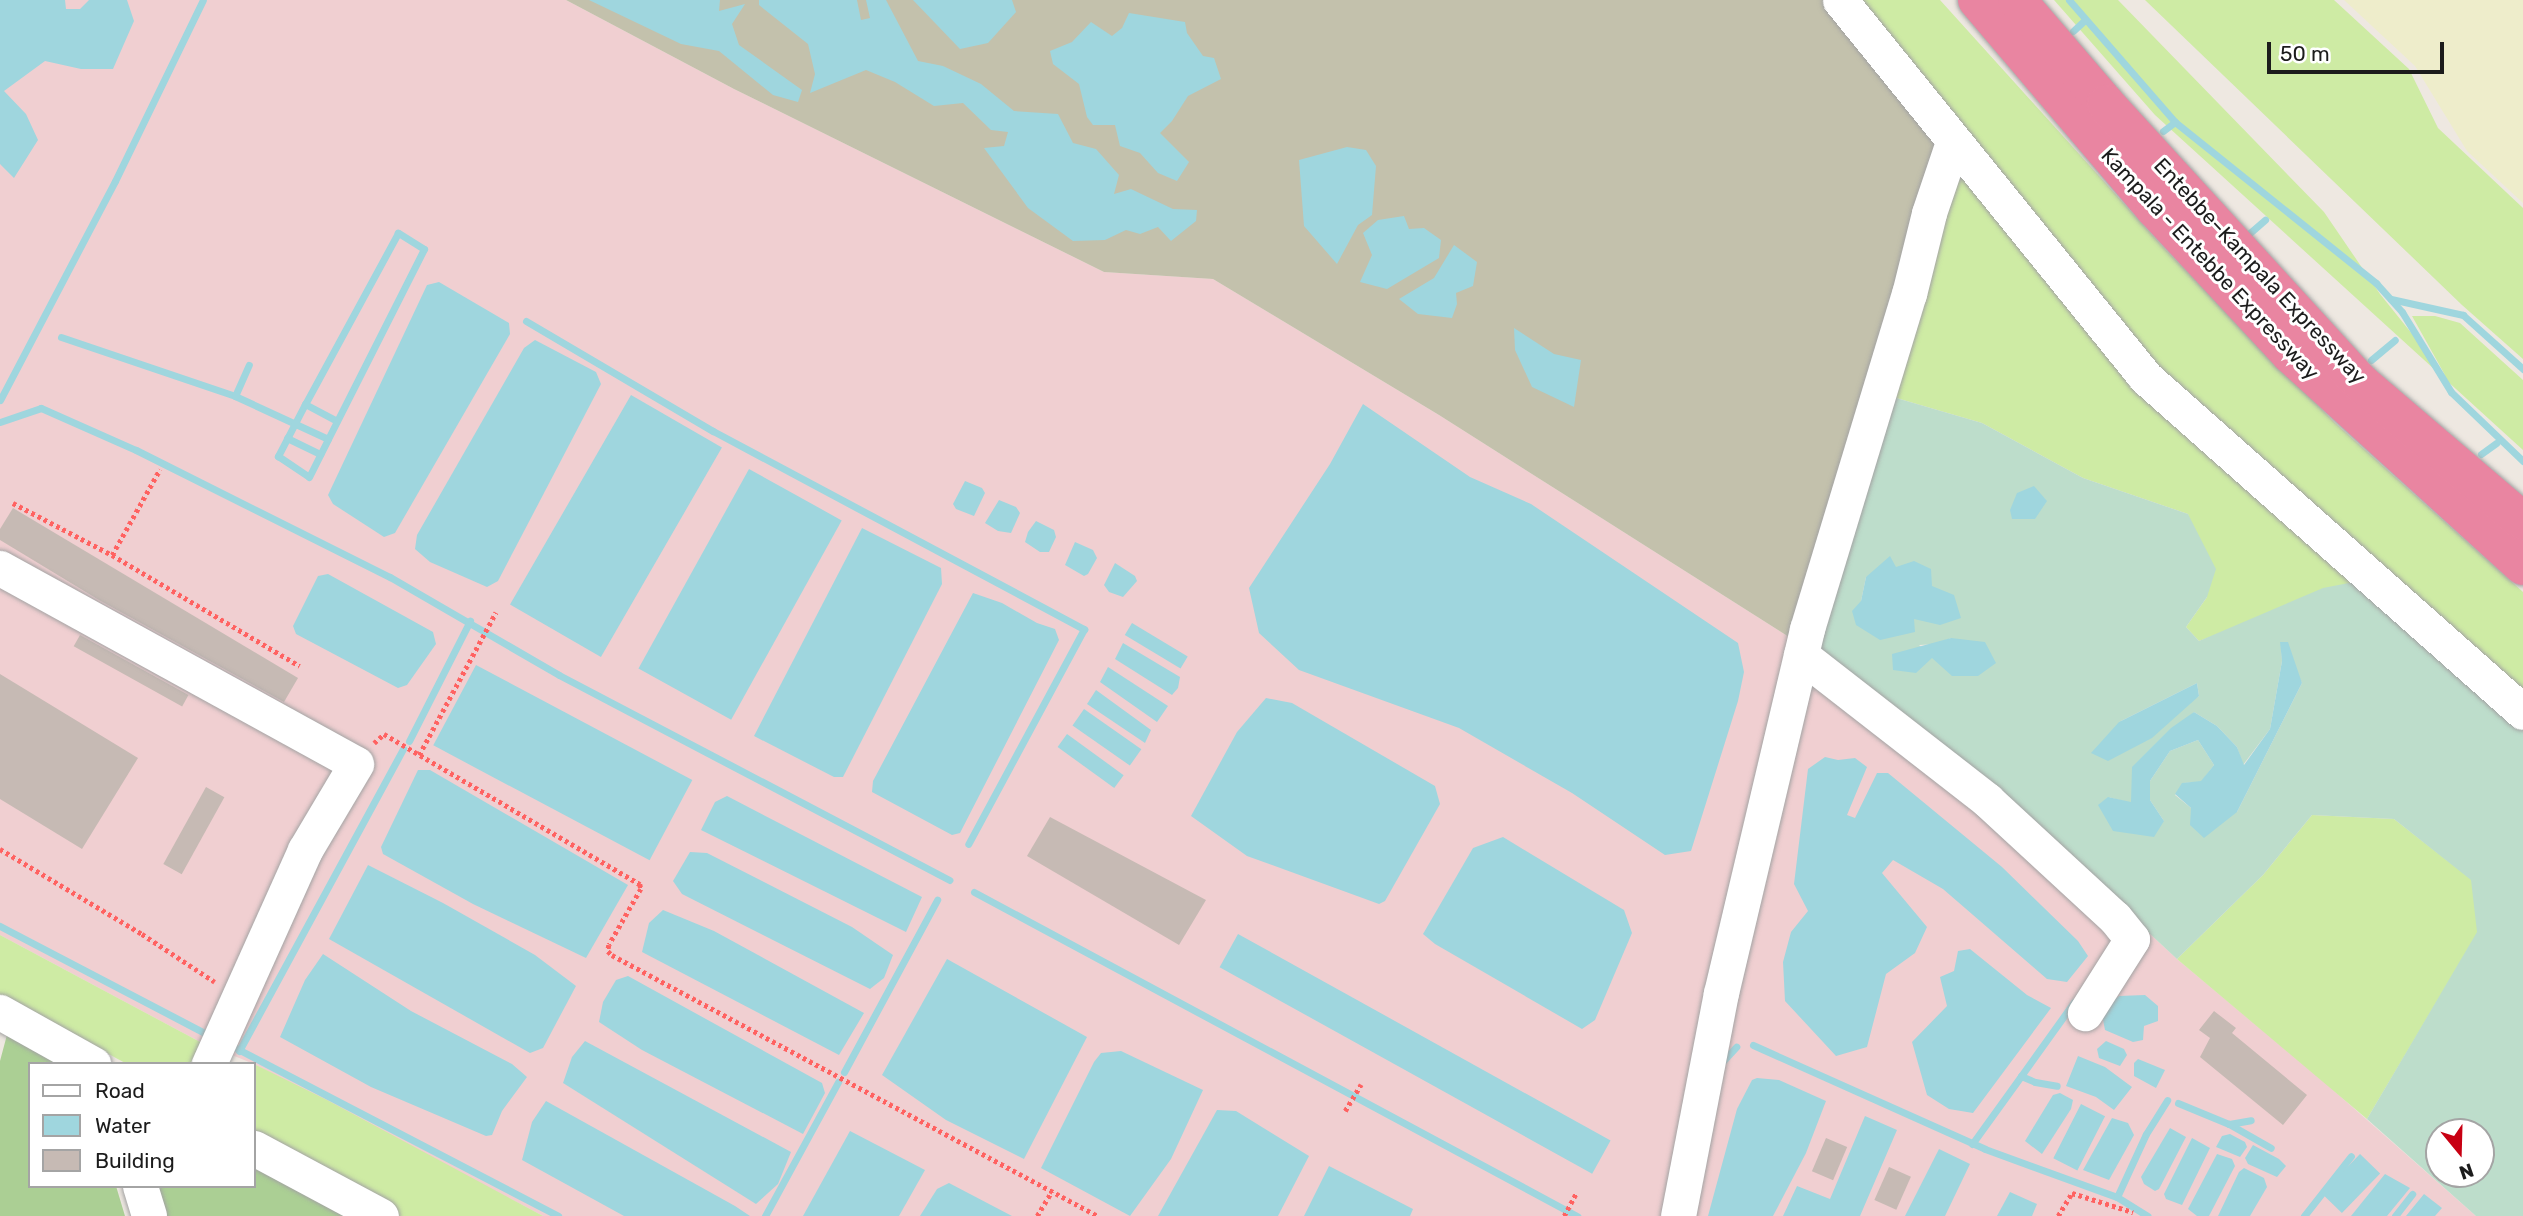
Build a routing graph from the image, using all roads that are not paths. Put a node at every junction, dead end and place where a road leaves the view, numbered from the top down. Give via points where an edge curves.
1 (1840, 0) edge
2 (1977, 0) edge
3 (2017, 0) edge
4 (1953, 142) junction
5 (2523, 521) edge
6 (2523, 566) edge
7 (0, 568) edge
8 (1801, 655) junction
9 (2523, 712) edge
10 (0, 1012) edge
11 (2085, 1013) dead end
12 (89, 1062) edge
13 (210, 1062) edge
14 (256, 1149) edge
15 (141, 1188) edge
16 (149, 1216) edge
17 (381, 1216) edge
18 (1678, 1216) edge

1 - 4 street
2 - 6 highway, Kampala - Entebbe Expressway via 2137,189 2290,354
3 - 5 highway, Entebbe–Kampala Expressway via 2360,382
4 - 8 street
4 - 9 street via 2145,377
7 - 13 street via 356,764 305,850
8 - 11 street via 1987,800 2132,939
8 - 18 street via 1721,993
10 - 12 street
14 - 17 street
15 - 16 street

